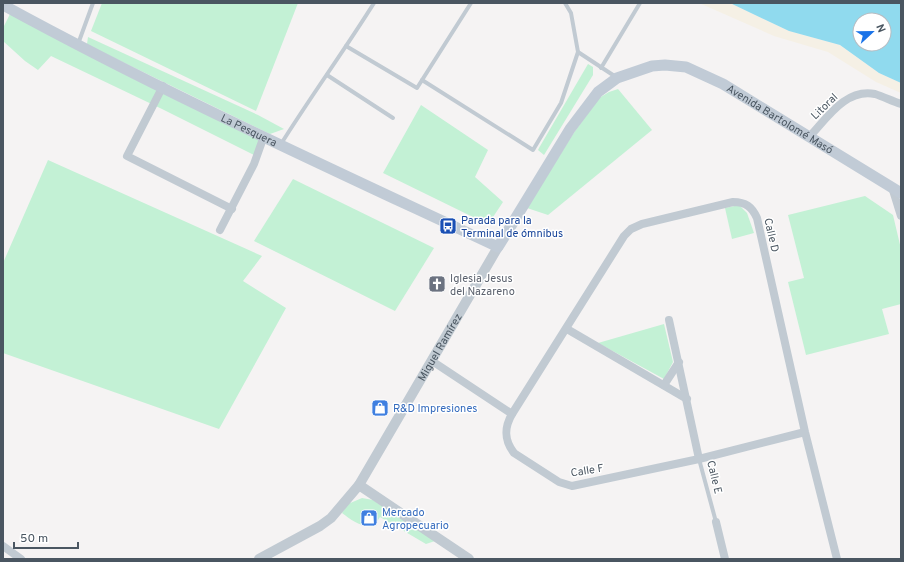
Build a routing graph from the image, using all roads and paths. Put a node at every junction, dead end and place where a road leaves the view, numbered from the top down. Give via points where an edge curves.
1 (93, 3) edge
2 (374, 3) edge
3 (471, 3) edge
4 (565, 3) edge
5 (640, 3) edge
6 (5, 5) edge
7 (77, 44) junction
8 (346, 46) junction
9 (578, 52) junction
10 (652, 66) joint
11 (602, 68) junction
12 (327, 75) junction
13 (617, 78) junction
14 (422, 80) junction
15 (163, 86) junction
16 (901, 104) edge
17 (393, 118) dead end
18 (264, 136) junction
19 (810, 136) junction
20 (281, 145) junction
21 (897, 190) edge
22 (232, 209) junction
23 (901, 216) edge
24 (220, 230) dead end
25 (498, 247) junction
26 (669, 320) dead end
27 (567, 329) junction
28 (432, 361) junction
29 (679, 362) junction
30 (664, 386) junction
31 (687, 399) junction
32 (512, 414) junction
33 (805, 432) junction
34 (699, 459) junction
35 (359, 485) junction
36 (716, 522) joint
37 (3, 546) edge
38 (21, 559) edge
39 (259, 559) edge
40 (469, 559) edge
41 (725, 559) edge
42 (837, 559) edge

1 - 7 lane
2 - 8 lane
3 - 14 lane
4 - 9 lane via 571,13
5 - 11 lane
6 - 7 main road, La Pesquera
7 - 15 main road, La Pesquera
8 - 12 lane
8 - 14 lane via 416,88
9 - 11 lane
9 - 14 lane via 560,103 533,150
10 - 13 main road, Miguel Ramírez
10 - 19 main road, Avenida Bartolomé Masó via 676,66 696,71 729,87
11 - 13 lane
12 - 17 lane
12 - 20 lane
13 - 25 main road, Miguel Ramírez via 598,92 570,129
15 - 18 main road, La Pesquera
15 - 22 street via 127,156
16 - 19 street, Litoral via 873,94 857,95 843,101
18 - 20 main road, La Pesquera
18 - 22 street via 254,164
19 - 21 main road, Avenida Bartolomé Masó
20 - 25 main road, La Pesquera
21 - 23 street
22 - 24 street
25 - 28 street, Miguel Ramírez
26 - 29 street, Calle E
27 - 30 street
27 - 32 street, Calle D
27 - 33 street, Calle D via 624,236 632,229 642,224 733,202 747,204 757,218
28 - 32 street
28 - 35 street, Miguel Ramírez
29 - 30 street
29 - 31 street, Calle E
30 - 31 street
31 - 34 street, Calle E
32 - 34 street, Calle F via 506,430 509,447 514,453 559,482 572,486
33 - 34 street, Calle F
33 - 42 street, Calle D
34 - 36 lane, Calle E
35 - 39 street, Miguel Ramírez via 331,518
35 - 40 street
36 - 41 street, Calle E
37 - 38 street

